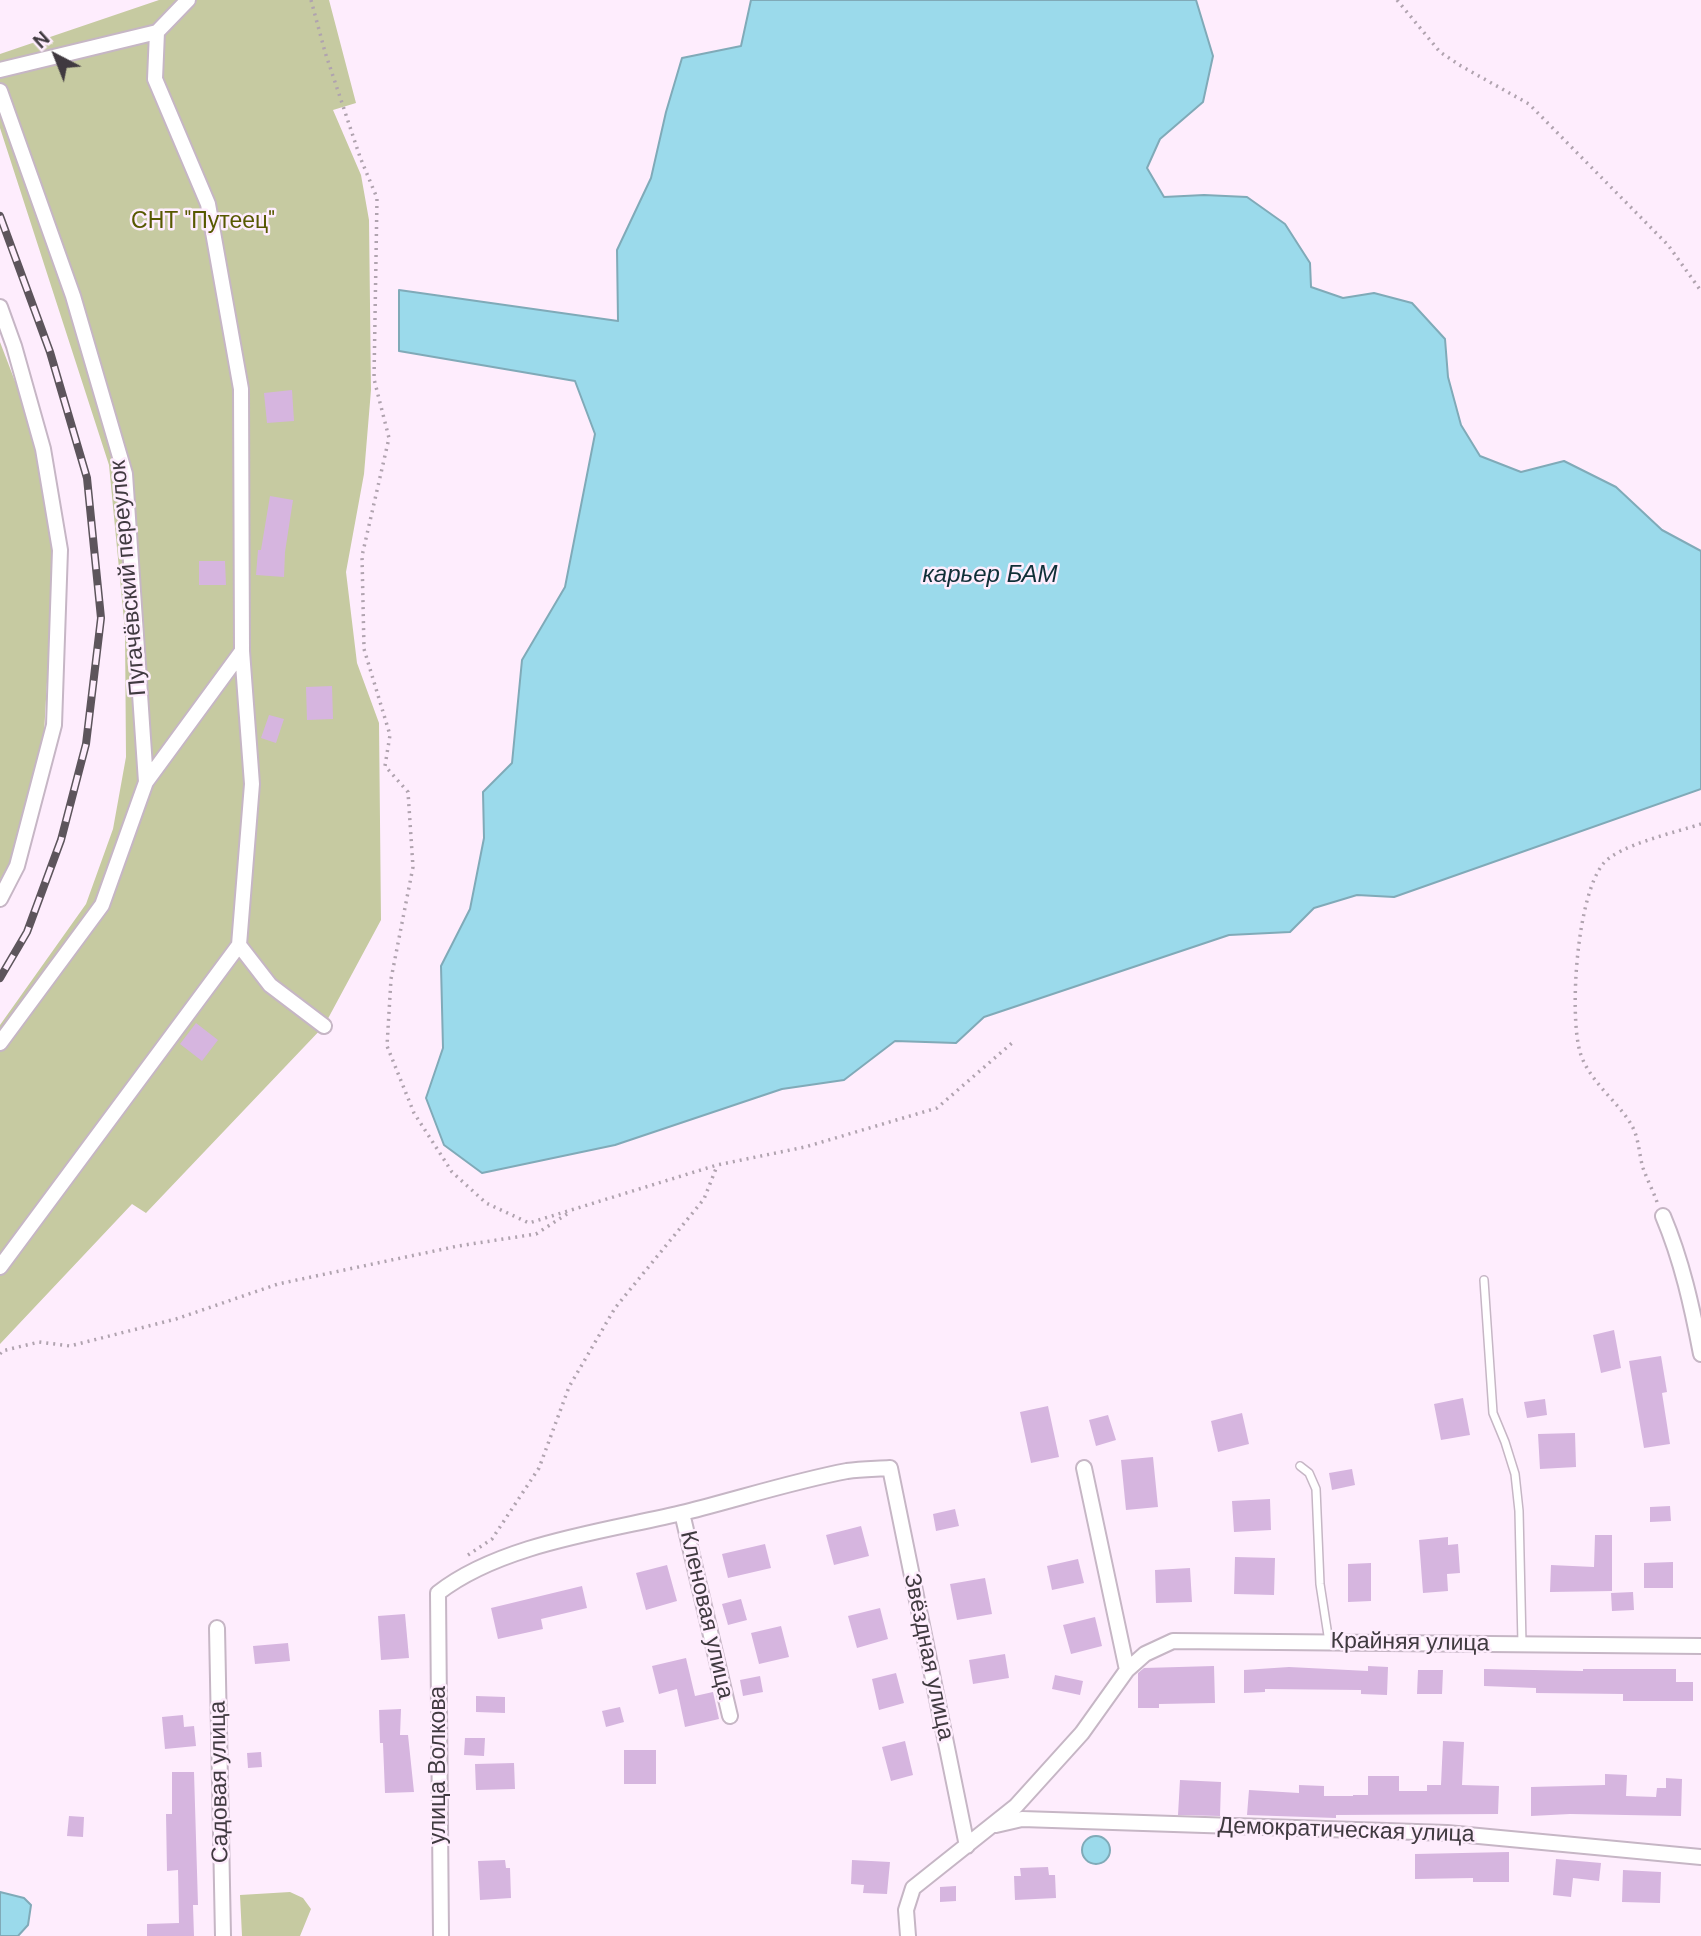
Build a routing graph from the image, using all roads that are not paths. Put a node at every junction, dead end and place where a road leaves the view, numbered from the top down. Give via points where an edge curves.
1 (188, 0) edge
2 (157, 32) junction
3 (0, 69) edge
4 (0, 91) edge
5 (0, 307) edge
6 (242, 651) junction
7 (146, 782) junction
8 (0, 899) edge
9 (239, 945) junction
10 (324, 1026) dead end
11 (0, 1044) edge
12 (1663, 1216) road end
13 (0, 1267) edge
14 (1484, 1280) dead end
15 (1701, 1354) edge
16 (1300, 1466) dead end
17 (1084, 1468) dead end
18 (682, 1513) junction
19 (217, 1628) dead end
20 (1329, 1642) junction
21 (1522, 1644) junction
22 (1701, 1646) edge
23 (1128, 1670) junction
24 (730, 1716) dead end
25 (992, 1826) junction
26 (967, 1846) junction
27 (1701, 1857) edge
28 (223, 1936) edge
29 (441, 1936) edge
30 (908, 1936) edge

1 - 2 street
2 - 3 street
2 - 6 street via 155,79 208,204 241,389
4 - 7 street, Пугачёвский переулок via 73,296 125,474
5 - 8 street via 43,449 60,550 54,725 17,866
6 - 7 street
6 - 9 street via 252,783
7 - 11 street, Пугачёвский переулок via 102,905
9 - 10 street via 270,985
9 - 13 street
12 - 15 street via 1690,1297
14 - 21 lane via 1493,1413 1514,1474 1519,1511
16 - 20 lane via 1316,1489 1320,1584
17 - 23 street
18 - 24 street, Кленовая улица
18 - 26 street, Звёздная улица via 847,1471 890,1468
18 - 29 street, улица Волкова via 512,1555 438,1593
19 - 28 street, Садовая улица
20 - 21 street, Крайняя улица
20 - 23 street, Крайняя улица via 1173,1641 1145,1654
21 - 22 street, Крайняя улица
23 - 25 street, Крайняя улица via 1083,1732
25 - 26 street, Крайняя улица
25 - 27 street, Демократическая улица via 1021,1819 1447,1833
26 - 30 street, Крайняя улица via 913,1888 906,1910

